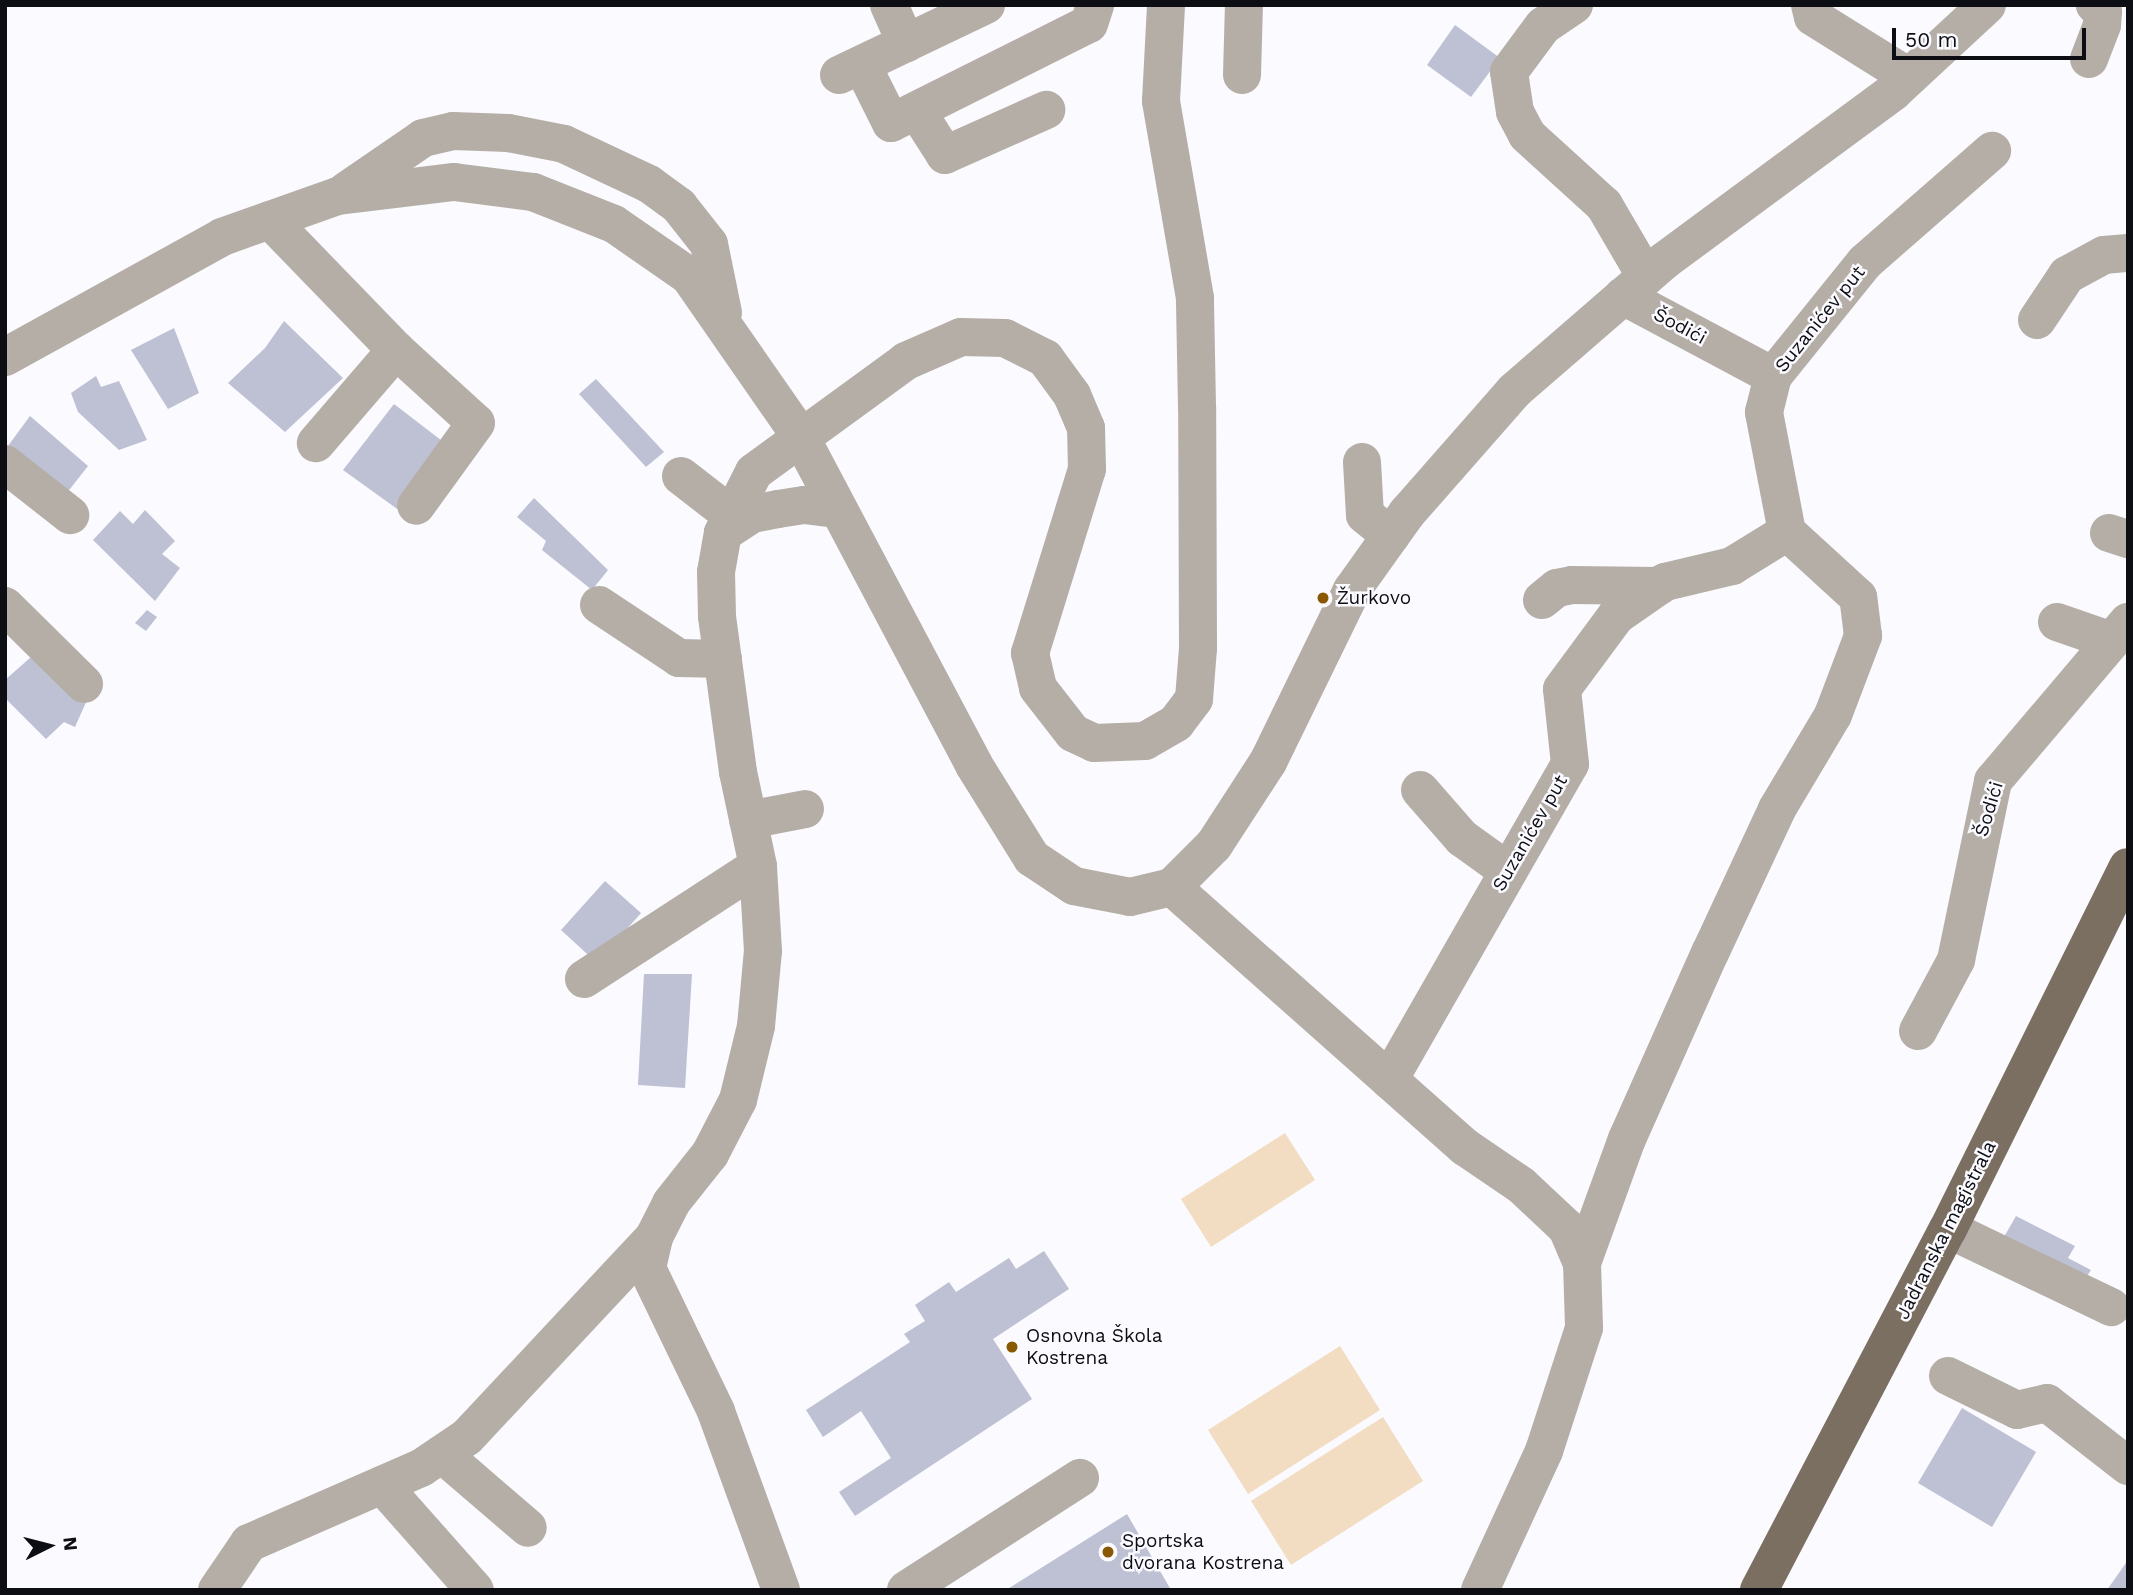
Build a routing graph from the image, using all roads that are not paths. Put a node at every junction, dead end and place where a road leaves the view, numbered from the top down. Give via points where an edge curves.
1 (889, 5) edge
2 (986, 5) edge
3 (1095, 5) edge
4 (1166, 5) edge
5 (1244, 5) edge
6 (1574, 5) edge
7 (1810, 5) edge
8 (1987, 5) edge
9 (2095, 5) edge
10 (906, 43) junction
11 (2089, 59) dead end
12 (1242, 75) dead end
13 (1909, 77) junction
14 (1046, 110) dead end
15 (917, 111) junction
16 (1992, 151) dead end
17 (338, 196) junction
18 (270, 220) junction
19 (2128, 253) edge
20 (1635, 286) junction
21 (2037, 320) dead end
22 (726, 327) junction
23 (396, 350) junction
24 (5, 356) edge
25 (1773, 376) junction
26 (800, 436) junction
27 (316, 443) dead end
28 (1362, 462) dead end
29 (5, 464) edge
30 (681, 476) dead end
31 (416, 506) dead end
32 (838, 509) junction
33 (70, 515) dead end
34 (727, 523) junction
35 (1787, 532) junction
36 (1391, 536) junction
37 (1659, 586) junction
38 (1542, 600) dead end
39 (598, 605) dead end
40 (5, 606) edge
41 (2057, 622) dead end
42 (2120, 631) edge
43 (723, 659) junction
44 (84, 684) dead end
45 (1420, 790) dead end
46 (805, 809) dead end
47 (748, 820) junction
48 (758, 866) junction
49 (2128, 867) edge
50 (1508, 872) junction
51 (1172, 887) junction
52 (584, 979) dead end
53 (1917, 1031) dead end
54 (1389, 1080) junction
55 (1948, 1229) junction
56 (654, 1237) junction
57 (1582, 1263) junction
58 (2111, 1307) dead end
59 (1948, 1376) dead end
60 (442, 1454) junction
61 (2128, 1466) edge
62 (1080, 1478) dead end
63 (382, 1485) junction
64 (528, 1528) dead end
65 (767, 1583) edge
66 (217, 1590) edge
67 (475, 1590) edge
68 (906, 1590) edge
69 (1480, 1590) edge
70 (1759, 1590) edge

1 - 10 street
2 - 10 street
3 - 15 street via 1089,24
4 - 26 street via 1161,101 1195,298 1198,648 1194,699 1176,723 1145,741 1094,743 1073,733 1038,688 1030,653 1087,469 1086,428 1072,395 1045,358 1004,338 961,337 906,360
5 - 12 street
6 - 20 street via 1543,26 1509,72 1515,112 1527,135 1604,205
7 - 13 street via 1813,17
8 - 13 street
9 - 11 street via 2103,12 2102,25
10 - 15 street via 850,71 891,123
13 - 20 street
14 - 15 street via 945,155
16 - 25 street, Suzanićev put via 1865,262
17 - 18 street
17 - 22 street via 454,182 533,192 614,224 689,276
17 - 22 street via 423,138 453,131 508,133 564,144 649,184 679,206 709,244
18 - 23 street
18 - 24 street via 222,237
19 - 21 street via 2104,255 2067,275
20 - 25 street, Šodići
20 - 36 street via 1514,391
22 - 26 street
23 - 27 street
23 - 31 street via 476,422
25 - 35 street, Suzanićev put via 1764,412
26 - 32 street
26 - 34 street via 754,472
28 - 36 street via 1365,515
29 - 33 street
30 - 34 street
32 - 34 street via 804,505
32 - 51 street via 974,765 1032,858 1074,886 1130,897
34 - 43 street via 716,572
35 - 37 street, Suzanićev put via 1732,566
35 - 57 street via 1858,597 1863,636 1833,715 1777,809 1704,965 1627,1139
36 - 51 street via 1352,590 1268,762 1214,845
37 - 38 street via 1572,585 1557,588
37 - 50 street, Suzanićev put via 1616,616 1562,689 1570,764
39 - 43 street via 679,658
40 - 44 street
41 - 42 street
42 - 53 street, Šodići via 1993,781 1956,960
43 - 47 street
45 - 50 street via 1461,838
46 - 47 street
47 - 48 street
48 - 52 street
48 - 56 street via 763,951 756,1026 738,1100 710,1154 671,1203
49 - 55 main road, Jadranska magistrala
50 - 54 street, Suzanićev put
51 - 54 street
54 - 57 street via 1465,1147 1521,1185 1567,1228
55 - 58 street
55 - 70 main road, Jadranska magistrala
56 - 60 street via 467,1437
56 - 65 street via 647,1268 716,1411
57 - 69 street via 1584,1328 1544,1451
59 - 61 street via 2017,1410 2048,1404
60 - 63 street
60 - 64 street
62 - 68 street
63 - 66 street via 249,1543
63 - 67 street

